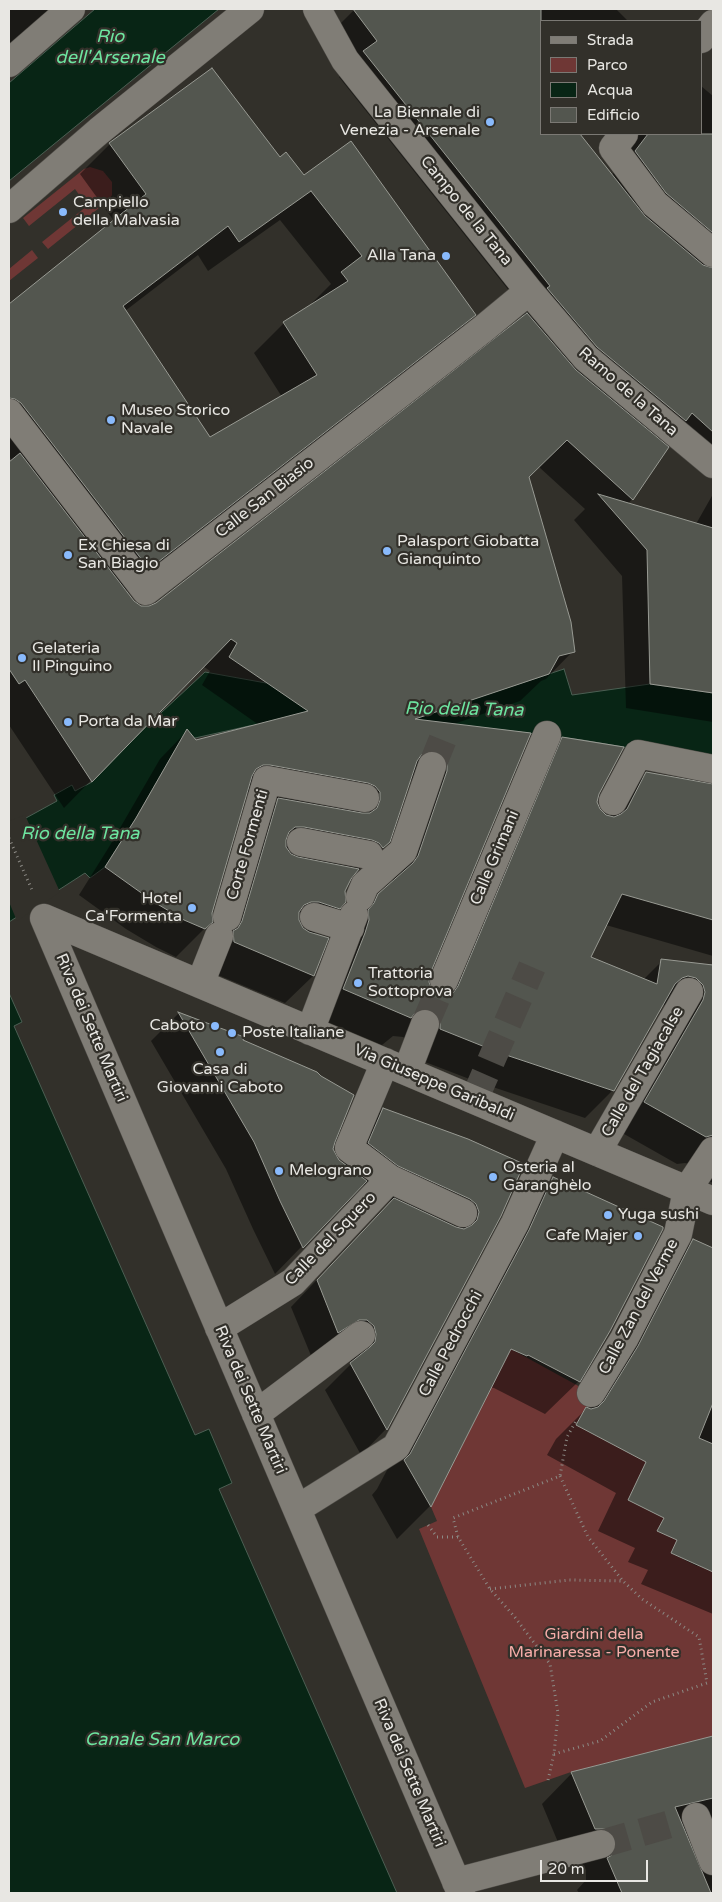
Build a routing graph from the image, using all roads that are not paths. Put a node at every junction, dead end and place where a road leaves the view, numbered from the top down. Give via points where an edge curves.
1 (72, 9) edge
2 (250, 9) edge
3 (317, 9) edge
4 (713, 24) edge
5 (702, 38) edge
6 (9, 63) edge
7 (623, 135) edge
8 (9, 209) edge
9 (713, 253) edge
10 (529, 291) junction
11 (9, 412) edge
12 (23, 443) edge
13 (713, 464) edge
14 (547, 735) dead end
15 (432, 766) tunnel mouth
16 (713, 769) edge
17 (618, 792) dead end
18 (365, 798) dead end
19 (300, 842) dead end
20 (369, 856) dead end
21 (355, 913) junction
22 (314, 917) dead end
23 (44, 918) joint
24 (444, 980) tunnel mouth
25 (200, 984) junction
26 (689, 992) dead end
27 (425, 1024) tunnel mouth
28 (310, 1031) junction
29 (396, 1067) junction
30 (555, 1134) junction
31 (713, 1151) edge
32 (597, 1152) junction
33 (390, 1179) junction
34 (687, 1190) junction
35 (713, 1201) edge
36 (463, 1213) dead end
37 (219, 1328) junction
38 (361, 1335) dead end
39 (591, 1393) road end
40 (256, 1414) junction
41 (296, 1508) junction
42 (697, 1817) edge
43 (601, 1844) tunnel mouth
44 (713, 1861) edge
45 (458, 1888) edge

1 - 6 street
2 - 8 street via 98,131
3 - 10 street, Campo de la Tana via 345,60
4 - 5 street
7 - 9 street via 613,148 655,204
10 - 12 street, Calle San Biasio via 146,591
10 - 13 street, Ramo de la Tana via 586,358
11 - 12 street
14 - 24 street, Calle Grimani
15 - 21 street via 403,851 365,884
16 - 17 street via 638,754
18 - 25 street, Corte Formenti via 268,780 223,926
19 - 20 street
21 - 22 street
21 - 28 street
23 - 25 street, Via Giuseppe Garibaldi
23 - 37 street, Riva dei Sette Martiri
25 - 28 street, Via Giuseppe Garibaldi
26 - 32 street, Calle del Tagiacalse
27 - 29 street
28 - 29 street, Via Giuseppe Garibaldi
29 - 30 street, Via Giuseppe Garibaldi
29 - 33 street via 349,1148
30 - 32 street, Via Giuseppe Garibaldi
30 - 41 street, Calle Pedrocchi via 515,1223 396,1447
31 - 34 street
32 - 34 street, Via Giuseppe Garibaldi
33 - 36 street
33 - 37 street, Calle del Squero via 293,1282
34 - 35 street, Via Giuseppe Garibaldi
34 - 39 street, Calle Zan del Verme via 678,1234 624,1339
37 - 40 street, Riva dei Sette Martiri
38 - 40 street
40 - 41 street, Riva dei Sette Martiri
41 - 45 street, Riva dei Sette Martiri
42 - 44 street
43 - 45 street, Riva dei Sette Martiri

